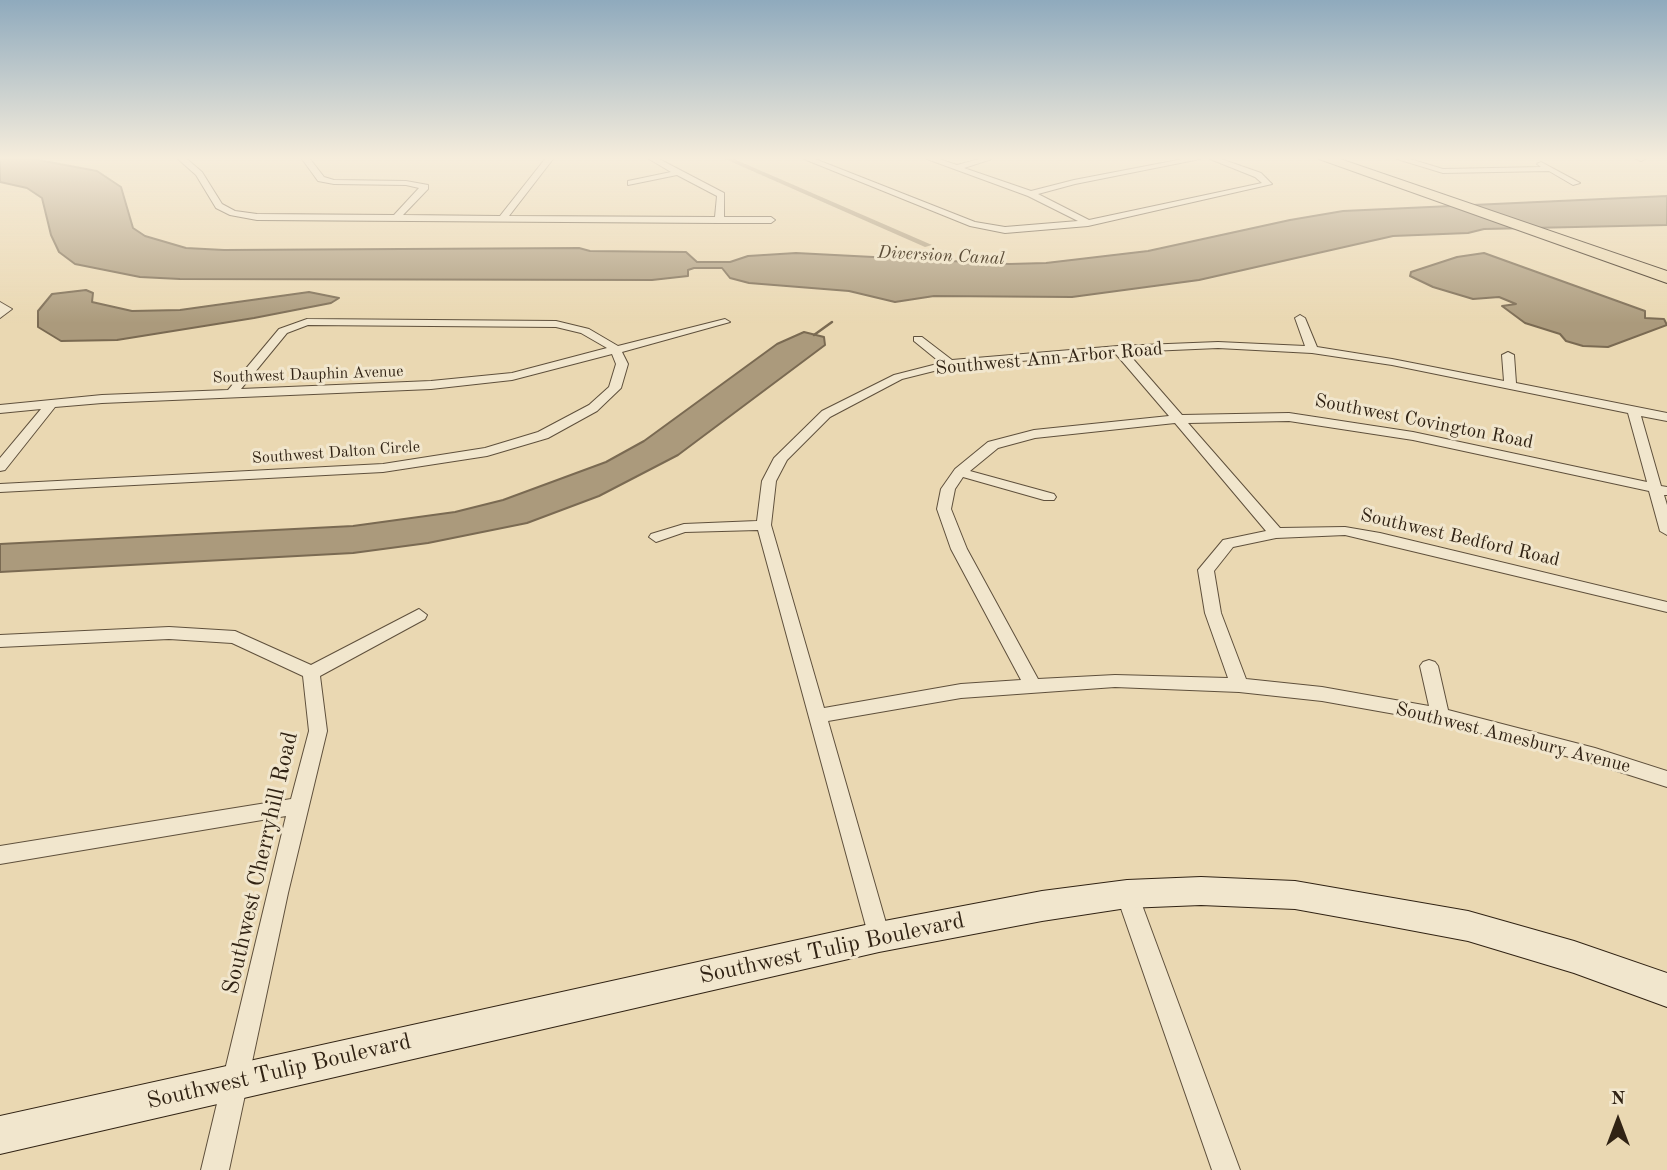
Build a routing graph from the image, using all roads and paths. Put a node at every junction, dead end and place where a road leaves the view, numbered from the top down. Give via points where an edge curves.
1 (237, 214) edge
2 (400, 214) edge
3 (506, 214) edge
4 (720, 214) edge
5 (944, 214) edge
6 (1070, 214) edge
7 (1131, 214) edge
8 (1494, 214) edge
9 (396, 218) junction
10 (503, 218) junction
11 (719, 220) junction
12 (771, 220) dead end
13 (1088, 223) junction
14 (1546, 231) junction
15 (1667, 270) edge
16 (1667, 277) edge
17 (1300, 318) dead end
18 (725, 322) dead end
19 (918, 339) dead end
20 (615, 349) junction
21 (1118, 349) junction
22 (1312, 350) junction
23 (1508, 355) dead end
24 (950, 364) junction
25 (1510, 386) junction
26 (231, 394) junction
27 (50, 405) junction
28 (0, 409) edge
29 (1634, 411) junction
30 (1667, 417) edge
31 (1177, 419) junction
32 (0, 467) edge
33 (960, 472) junction
34 (0, 488) edge
35 (1662, 490) edge
36 (1049, 498) dead end
37 (764, 525) junction
38 (1667, 531) edge
39 (1276, 533) junction
40 (656, 537) dead end
41 (1667, 607) edge
42 (419, 615) dead end
43 (0, 641) edge
44 (1429, 666) dead end
45 (311, 673) junction
46 (1239, 685) junction
47 (1033, 686) junction
48 (1440, 715) junction
49 (817, 716) junction
50 (1667, 779) edge
51 (298, 806) junction
52 (0, 855) edge
53 (1127, 894) junction
54 (879, 937) junction
55 (1667, 990) edge
56 (236, 1081) junction
57 (0, 1135) edge
58 (215, 1170) edge
59 (1226, 1170) edge

1 - 9 street
2 - 9 street
3 - 10 street
4 - 11 street
5 - 13 street via 994,230
6 - 13 street
7 - 13 street
8 - 14 highway
9 - 10 street
10 - 11 street
11 - 12 street
14 - 15 highway
14 - 16 highway
17 - 22 street
18 - 20 street, Southwest Dauphin Avenue
19 - 24 street
20 - 26 street, Southwest Dauphin Avenue via 512,376 431,386
20 - 26 street via 585,331 545,323 307,322 286,328
20 - 34 street, Southwest Dalton Circle via 622,364 619,381 593,408 543,435 487,452 383,468
21 - 22 street, Southwest Ann Arbor Road via 1218,345
21 - 24 street, Southwest Ann Arbor Road
21 - 31 street
22 - 25 street, Southwest Ann Arbor Road
23 - 25 street
24 - 37 street, Southwest Ann Arbor Road via 898,377 826,414 781,458 769,481
25 - 29 street, Southwest Ann Arbor Road
26 - 27 street, Southwest Dauphin Avenue
27 - 28 street, Southwest Dauphin Avenue
27 - 32 street
29 - 30 street, Southwest Ann Arbor Road
29 - 35 street
31 - 33 street, Southwest Covington Road via 1034,434 993,445
31 - 35 street, Southwest Covington Road via 1253,416 1342,423
31 - 39 street
33 - 36 street
33 - 47 street, Southwest Covington Road via 948,489 944,509 959,549
35 - 38 street
37 - 40 street via 684,528
37 - 49 street, Southwest Ann Arbor Road
39 - 41 street, Southwest Bedford Road via 1345,531
39 - 46 street, Southwest Bedford Road via 1228,544 1206,570 1213,613
42 - 45 street
43 - 45 street via 169,634 235,637
44 - 48 street
45 - 51 street, Southwest Cherryhill Road via 318,731
46 - 47 street, Southwest Amesbury Avenue via 1115,681
46 - 48 street, Southwest Amesbury Avenue
47 - 49 street, Southwest Amesbury Avenue via 961,691
48 - 50 street, Southwest Amesbury Avenue
49 - 54 street, Southwest Ann Arbor Road
51 - 52 street
51 - 56 street, Southwest Cherryhill Road
53 - 54 street, Southwest Tulip Boulevard
53 - 55 street, Southwest Tulip Boulevard via 1295,895 1378,909 1468,926
53 - 59 street
54 - 56 street, Southwest Tulip Boulevard
56 - 57 street, Southwest Tulip Boulevard
56 - 58 street, Southwest Cherryhill Road

